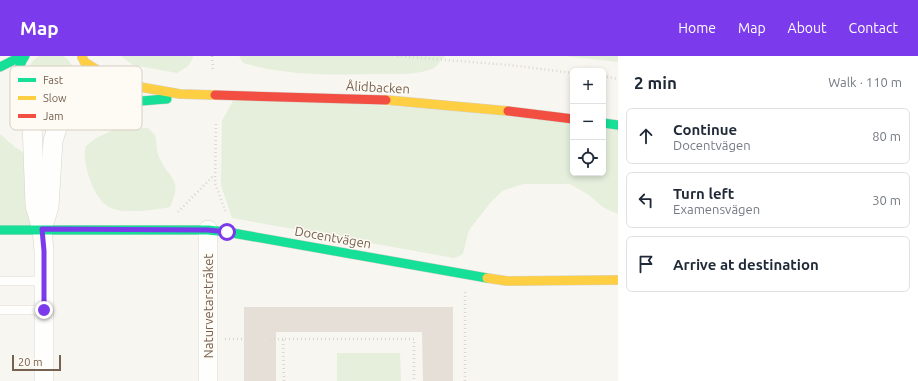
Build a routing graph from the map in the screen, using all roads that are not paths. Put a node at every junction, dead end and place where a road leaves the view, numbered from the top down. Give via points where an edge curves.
1 (22, 56) edge
2 (25, 56) edge
3 (82, 58) edge
4 (20, 66) edge
5 (92, 66) edge
6 (0, 67) edge
7 (142, 87) edge
8 (180, 94) junction
9 (142, 102) edge
10 (570, 119) edge
11 (606, 123) edge
12 (618, 125) edge
13 (32, 130) edge
14 (56, 130) edge
15 (42, 229) junction
16 (0, 230) edge
17 (208, 230) junction
18 (618, 280) edge
19 (0, 281) edge
20 (44, 281) junction
21 (0, 310) edge
22 (44, 310) junction
23 (44, 381) edge
24 (208, 381) edge

1 - 6 main road
2 - 4 main road
3 - 5 main road, Ålidbacken
7 - 8 main road, Ålidbacken
8 - 9 main road, Ålidbacken via 172,99
8 - 10 main road, Ålidbacken via 402,101
11 - 12 main road
13 - 15 street via 34,205
14 - 15 street via 52,141 49,207
15 - 16 main road, Docentvägen
15 - 17 main road, Docentvägen
15 - 20 street
17 - 18 main road, Docentvägen via 507,281
17 - 24 street, Naturvetarstråket
19 - 20 lane
20 - 22 street
21 - 22 lane
22 - 23 street

